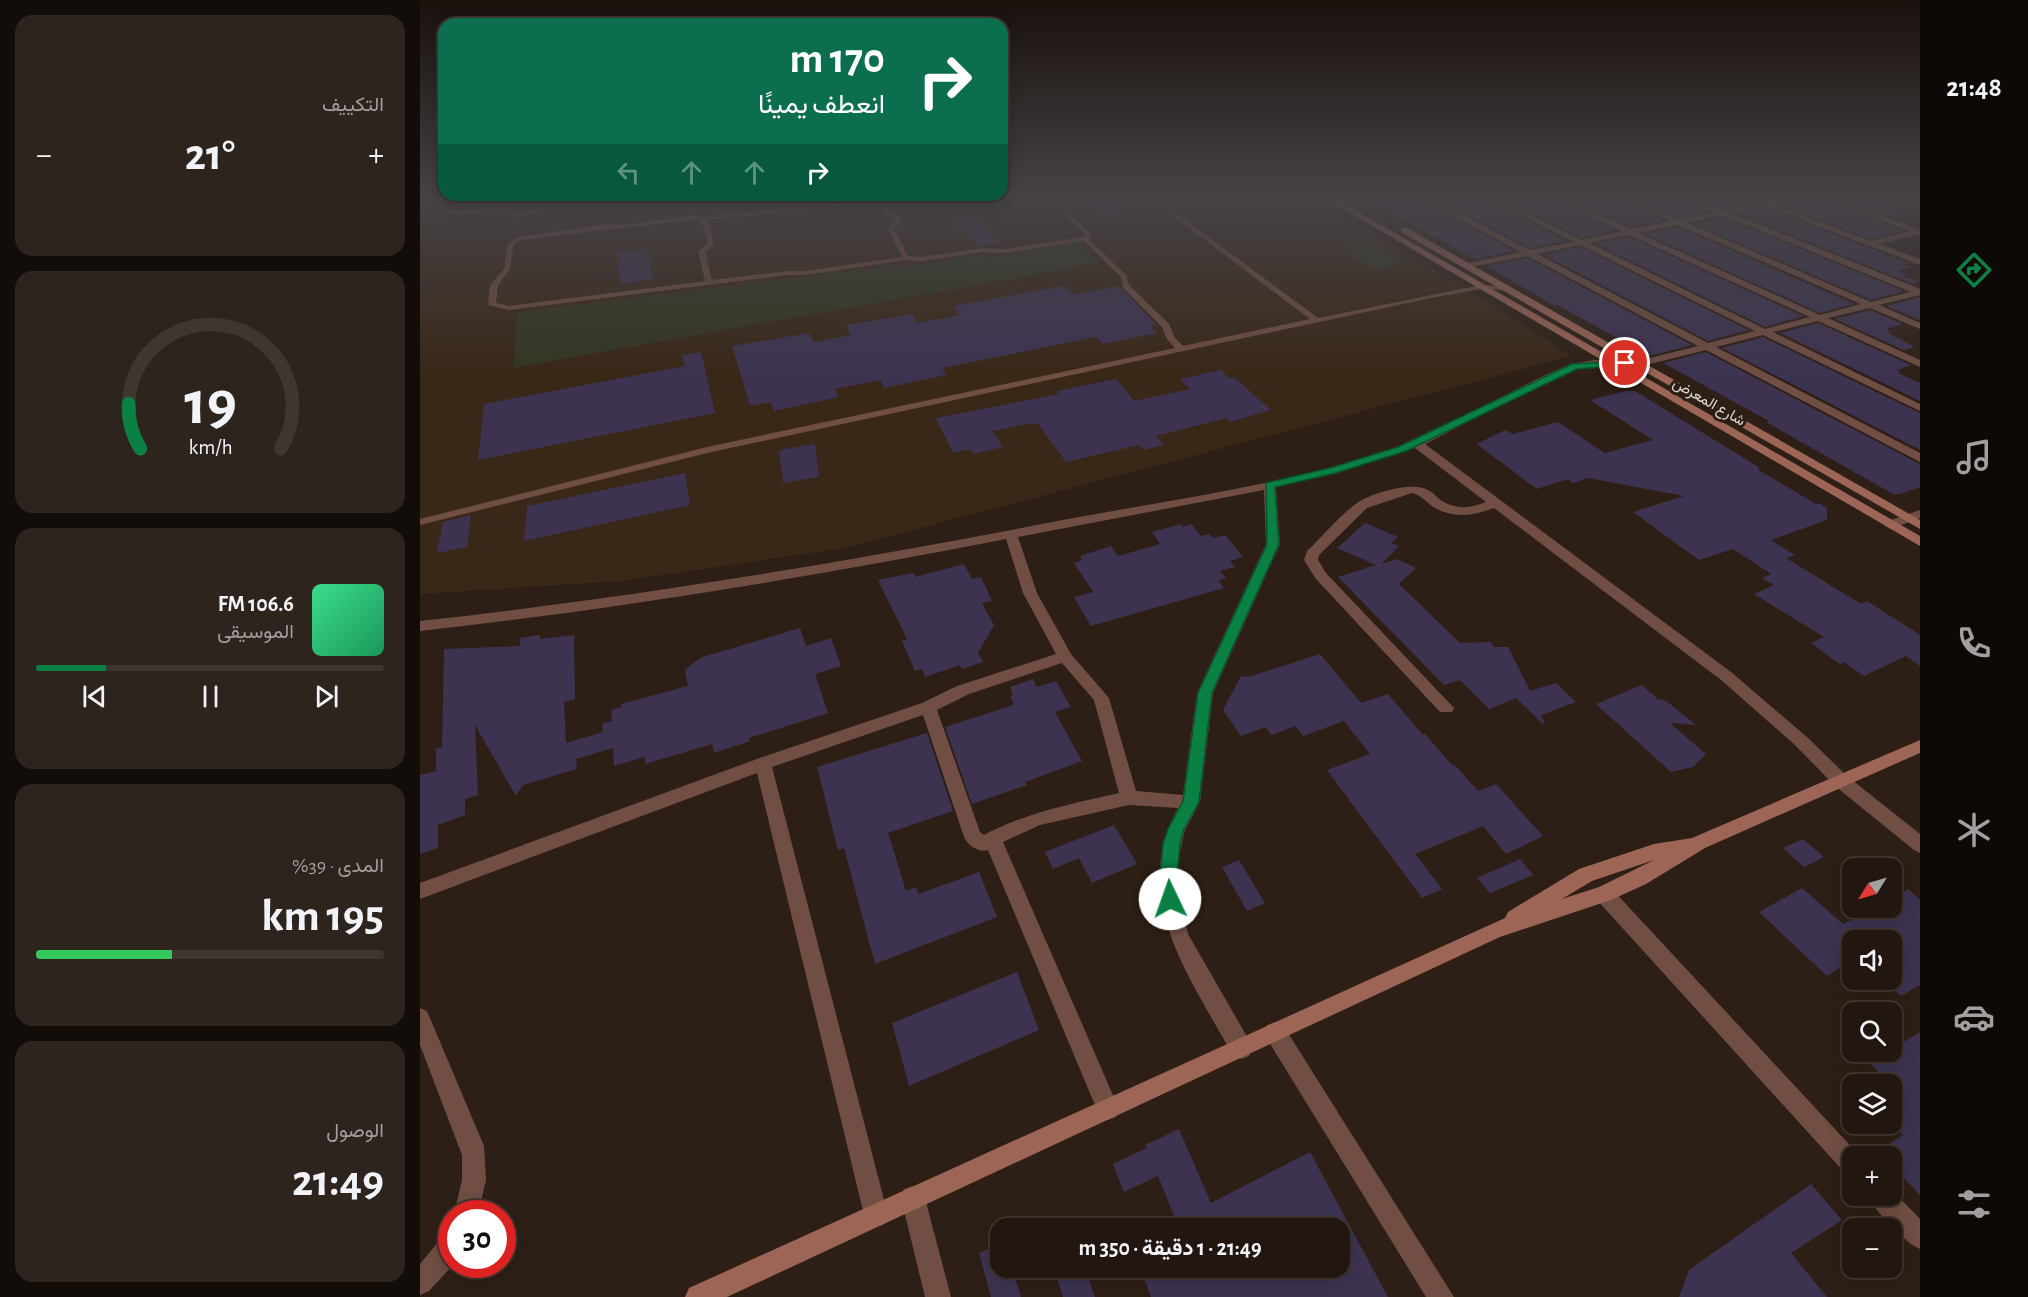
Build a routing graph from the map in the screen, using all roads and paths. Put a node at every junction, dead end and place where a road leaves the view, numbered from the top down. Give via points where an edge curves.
1 (509, 258) edge
2 (703, 258) edge
3 (906, 258) joint
4 (931, 258) edge
5 (1105, 258) edge
6 (1232, 258) edge
7 (1431, 258) edge
8 (1453, 258) edge
9 (1502, 258) edge
10 (1538, 258) edge
11 (1610, 258) edge
12 (1685, 258) edge
13 (1760, 258) edge
14 (1834, 258) edge
15 (1464, 264) junction
16 (1444, 265) junction
17 (709, 284) junction
18 (1481, 287) junction
19 (1505, 288) junction
20 (1920, 292) edge
21 (1869, 305) junction
22 (1819, 318) junction
23 (1317, 321) junction
24 (1920, 327) edge
25 (1764, 332) junction
26 (1706, 346) junction
27 (1181, 349) junction
28 (1612, 363) junction
29 (1638, 364) junction
30 (1920, 364) edge
31 (1920, 408) edge
32 (1416, 443) junction
33 (1920, 458) edge
34 (1270, 485) junction
35 (1496, 502) junction
36 (1916, 519) edge
37 (420, 522) edge
38 (1890, 525) junction
39 (1011, 534) junction
40 (1920, 542) edge
41 (420, 626) edge
42 (1065, 657) junction
43 (928, 707) junction
44 (1446, 708) dead end
45 (1920, 746) edge
46 (763, 764) junction
47 (1840, 781) junction
48 (1129, 798) junction
49 (1191, 802) junction
50 (993, 839) junction
51 (1699, 843) junction
52 (1920, 845) edge
53 (420, 891) edge
54 (1604, 894) junction
55 (1496, 930) junction
56 (420, 1018) edge
57 (1275, 1032) junction
58 (1241, 1048) junction
59 (1108, 1109) junction
60 (1842, 1153) edge
61 (913, 1198) junction
62 (470, 1200) edge
63 (1891, 1206) edge
64 (876, 1215) junction
65 (1920, 1237) edge
66 (438, 1262) edge
67 (420, 1282) edge
68 (698, 1297) edge
69 (938, 1297) edge
70 (1441, 1297) edge

1 - 17 lane via 507,269 494,285 492,305 509,308
2 - 17 lane
3 - 4 lane
3 - 17 lane
5 - 27 lane via 1124,276 1126,286 1166,326
6 - 23 lane
7 - 16 main road, شارع المعرض
8 - 15 main road, شارع المعرض
9 - 15 street
10 - 26 street
11 - 25 street
12 - 22 street
13 - 21 street
14 - 20 street
15 - 16 main road
15 - 19 main road, شارع المعرض
16 - 18 main road, شارع المعرض
18 - 19 lane
18 - 23 lane
18 - 28 main road, شارع المعرض
19 - 29 main road, شارع المعرض
20 - 21 street
21 - 22 street
21 - 24 street
22 - 25 street
22 - 30 street
23 - 27 lane
25 - 26 street
25 - 31 street
26 - 29 street
26 - 33 street
27 - 37 lane via 707,450
28 - 29 street
28 - 32 street via 1568,369
28 - 38 main road, شارع المعرض
29 - 36 main road, شارع المعرض
32 - 34 street via 1332,471
32 - 35 street
34 - 39 street
34 - 49 street via 1273,544 1205,693
35 - 44 street via 1477,510 1457,512 1423,492 1401,491 1363,505 1312,554 1311,560 1322,576
35 - 47 street via 1726,676 1801,741
36 - 38 street
38 - 40 main road, شارع المعرض
39 - 41 street via 882,560 729,584
39 - 42 street via 1030,593
42 - 43 street via 963,690
42 - 48 street via 1101,698
43 - 46 street
43 - 50 street via 973,837 983,844
45 - 47 main road
46 - 53 street
46 - 64 street
47 - 51 main road
47 - 52 street
48 - 49 street
48 - 50 street via 1040,818
49 - 58 street via 1176,829 1169,860 1174,920 1186,951
50 - 59 street
51 - 54 main road
51 - 55 main road via 1654,852 1586,875
54 - 55 main road
54 - 60 street
55 - 57 main road
56 - 62 street via 472,1146 476,1162
57 - 58 main road
57 - 70 street
58 - 59 main road
59 - 61 main road
61 - 64 main road
61 - 69 street
63 - 65 street
64 - 68 main road
66 - 67 street

